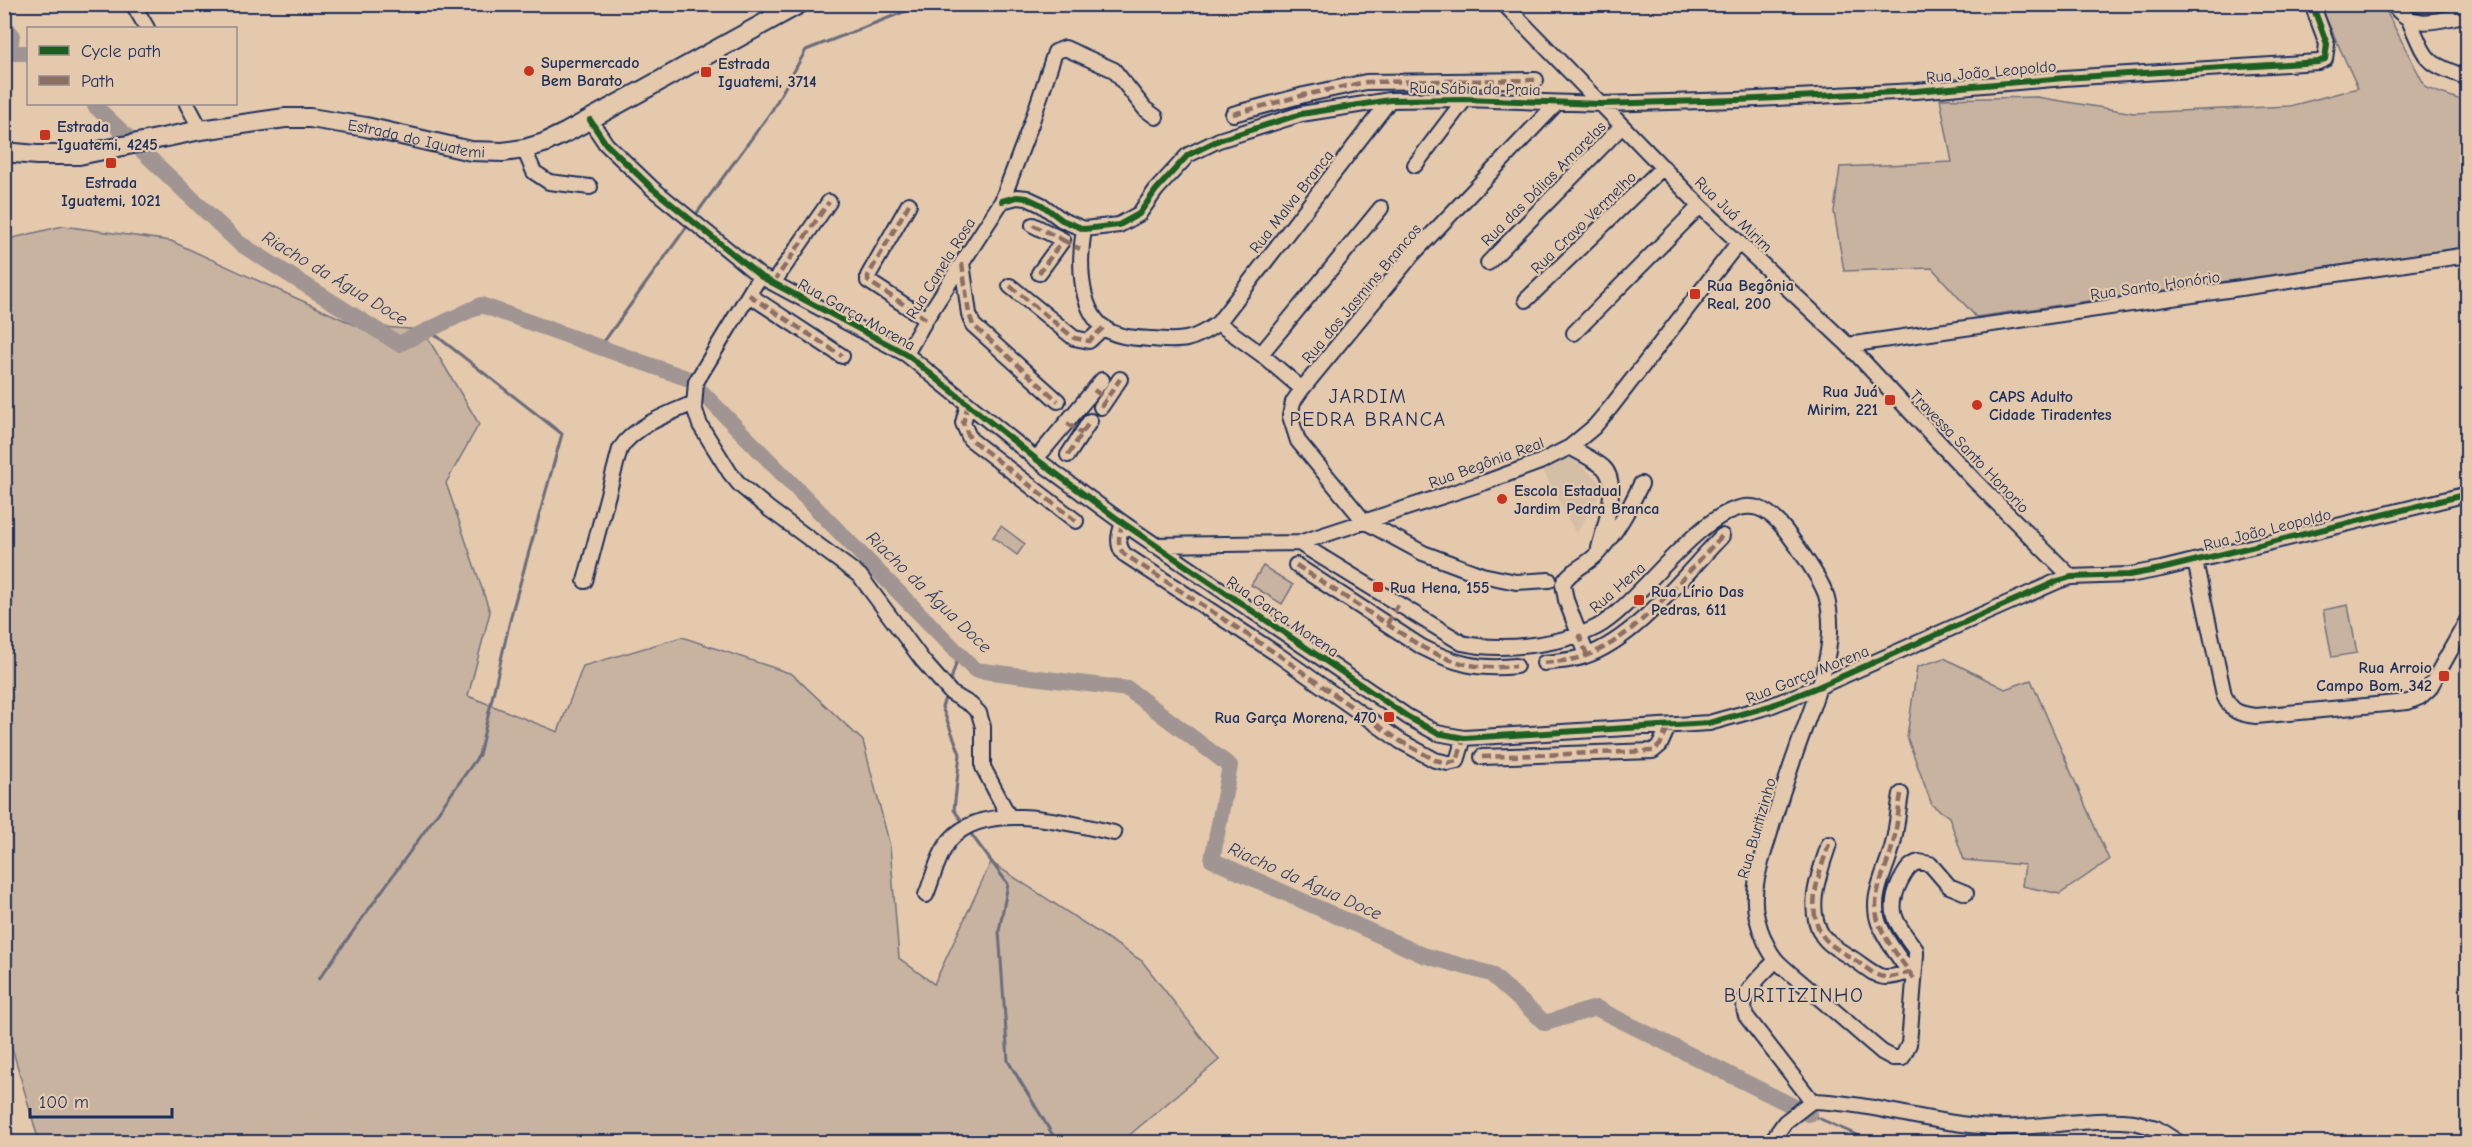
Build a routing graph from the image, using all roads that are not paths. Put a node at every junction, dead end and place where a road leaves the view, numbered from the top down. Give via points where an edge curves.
1 (133, 4) edge
2 (799, 4) edge
3 (1504, 4) edge
4 (2312, 4) edge
5 (2393, 4) edge
6 (2468, 14) edge
7 (2409, 21) junction
8 (146, 27) edge
9 (2468, 78) edge
10 (1536, 80) dead end
11 (1366, 82) junction
12 (1465, 99) junction
13 (1390, 100) junction
14 (1369, 103) junction
15 (1557, 103) junction
16 (1601, 104) junction
17 (188, 105) edge
18 (1233, 114) dead end
19 (1156, 117) dead end
20 (590, 120) junction
21 (1622, 126) junction
22 (201, 130) junction
23 (524, 148) junction
24 (4, 152) edge
25 (1415, 165) dead end
26 (1663, 167) junction
27 (590, 187) dead end
28 (1002, 201) junction
29 (829, 202) dead end
30 (909, 204) dead end
31 (1700, 206) junction
32 (1381, 208) dead end
33 (1033, 225) dead end
34 (1084, 229) junction
35 (1063, 240) junction
36 (1738, 243) junction
37 (1080, 249) junction
38 (2468, 255) edge
39 (962, 262) junction
40 (1488, 262) dead end
41 (1039, 273) dead end
42 (760, 276) junction
43 (773, 283) junction
44 (1010, 286) dead end
45 (749, 295) junction
46 (1526, 300) dead end
47 (926, 319) junction
48 (1218, 323) junction
49 (1104, 327) junction
50 (1574, 333) dead end
51 (1848, 345) junction
52 (906, 354) junction
53 (1261, 354) junction
54 (842, 356) dead end
55 (1120, 379) dead end
56 (1302, 389) junction
57 (1058, 401) dead end
58 (694, 404) junction
59 (968, 404) junction
60 (1090, 421) dead end
61 (1067, 423) junction
62 (1082, 434) junction
63 (1570, 447) junction
64 (1068, 455) dead end
65 (1036, 459) junction
66 (1641, 484) dead end
67 (2468, 494) edge
68 (1076, 521) dead end
69 (1364, 521) junction
70 (1123, 523) junction
71 (1722, 536) dead end
72 (1299, 543) junction
73 (1153, 545) junction
74 (1597, 554) junction
75 (2195, 561) junction
76 (1296, 566) dead end
77 (2071, 577) junction
78 (1549, 580) dead end
79 (585, 581) dead end
80 (1398, 605) junction
81 (2468, 619) edge
82 (1387, 624) junction
83 (1579, 634) junction
84 (1587, 656) junction
85 (1544, 663) dead end
86 (1516, 666) dead end
87 (1818, 687) junction
88 (1668, 727) junction
89 (1464, 738) junction
90 (1482, 757) dead end
91 (1901, 794) dead end
92 (1009, 817) junction
93 (1114, 832) dead end
94 (1828, 844) dead end
95 (1966, 893) dead end
96 (926, 895) dead end
97 (1776, 960) junction
98 (1911, 975) junction
99 (1812, 1101) junction
100 (4, 1137) edge
101 (5, 1143) edge
102 (1771, 1143) edge
103 (2178, 1143) edge

1 - 8 street
2 - 20 main road, Estrada do Iguatemi
3 - 16 street, Rua Juá Mirim
4 - 16 street, Rua João Leopoldo via 2328,50 2325,59 2318,62 1916,91
5 - 7 street
6 - 7 street via 2436,21
7 - 9 street via 2434,66
10 - 11 street
11 - 14 street
11 - 18 street
12 - 13 street, Rua Sábia da Praia
12 - 15 street, Rua Sábia da Praia
12 - 25 street
13 - 14 street, Rua Sábia da Praia
13 - 48 street, Rua Malva Branca
14 - 34 street, Rua Sábia da Praia via 1301,114 1219,140 1188,155 1133,219 1119,225
15 - 16 street, Rua Sábia da Praia
15 - 56 street, Rua dos Jasmins Brancos via 1412,255
16 - 21 street, Rua Juá Mirim
17 - 22 street
19 - 28 street, Rua Canela Rosa via 1114,70 1065,48 1054,52
20 - 23 main road, Estrada do Iguatemi via 544,143
20 - 42 street, Rua Garça Morena via 606,144 653,189
21 - 26 street, Rua Juá Mirim
21 - 40 street, Rua das Dálias Amarelas
22 - 23 main road, Estrada do Iguatemi via 310,118 366,126 471,151
22 - 24 main road, Estrada do Iguatemi via 79,155
23 - 27 street via 534,171 549,182
26 - 31 street, Rua Juá Mirim
26 - 46 street, Rua Cravo Vermelho
28 - 34 street via 1027,198
28 - 39 street, Rua Canela Rosa
29 - 43 street
30 - 47 street via 868,281
31 - 36 street, Rua Juá Mirim
31 - 50 street
32 - 53 street
33 - 35 street
34 - 37 street
35 - 37 street
35 - 41 street
36 - 51 street, Rua Juá Mirim
36 - 63 street, Rua Begônia Real via 1611,407
37 - 49 street via 1088,301
38 - 51 street, Rua Santo Honório
39 - 47 street, Rua Canela Rosa
39 - 57 street via 973,325
42 - 43 street, Rua Garça Morena
42 - 45 street
43 - 52 street, Rua Garça Morena
44 - 49 street via 1074,338 1089,341
45 - 54 street
45 - 58 street via 696,382
47 - 52 street, Rua Canela Rosa
48 - 49 street via 1202,334 1179,341 1133,338
48 - 53 street
51 - 77 street, Travessa Santo Honorio
52 - 59 street, Rua Garça Morena
53 - 56 street
55 - 61 street via 1104,403 1098,385
56 - 69 street, Rua dos Jasmins Brancos via 1293,402 1290,417 1298,441
58 - 79 street via 625,441 620,449
58 - 92 street via 700,425 741,485 860,576 930,669 951,693 979,713 983,727 982,767
59 - 65 street, Rua Garça Morena
59 - 68 street via 963,423 970,439
60 - 62 street
61 - 62 street
61 - 65 street
62 - 64 street
63 - 69 street, Rua Begônia Real via 1486,482
63 - 74 street via 1609,474 1606,520
65 - 70 street, Rua Garça Morena
66 - 74 street via 1626,515
67 - 75 street, Rua João Leopoldo
69 - 72 street, Rua Begônia Real
69 - 78 street via 1423,553 1482,575 1515,582
70 - 73 street, Rua Garça Morena
70 - 89 street via 1119,545 1124,554 1277,654 1400,741 1424,756 1448,763 1457,761
71 - 84 street via 1631,629
72 - 73 street, Rua Begônia Real
72 - 80 street, Rua Hena
73 - 89 street, Rua Garça Morena via 1408,717 1437,733
74 - 83 street via 1563,584
75 - 77 street, Rua João Leopoldo via 2129,575
75 - 81 street via 2224,695 2234,711 2242,715 2408,702 2420,697 2429,689
76 - 82 street
77 - 87 street, Rua Garça Morena
80 - 82 street
80 - 83 street, Rua Hena via 1462,643 1475,646 1534,644
82 - 86 street via 1422,647 1457,663 1495,668
83 - 84 street
83 - 87 street, Rua Hena via 1611,618 1718,516 1738,508 1756,508 1782,525 1816,573 1826,596 1830,643
84 - 85 street
87 - 88 street, Rua Garça Morena via 1738,716
87 - 97 street, Rua Buritizinho via 1785,783 1755,890 1757,917
88 - 89 street, Rua Garça Morena
88 - 90 street via 1660,746 1653,751
91 - 98 street via 1896,832 1878,886 1876,910 1881,928
92 - 93 street via 1068,822
92 - 96 street via 968,827 950,841
94 - 98 street via 1815,894 1817,924 1822,935 1880,977
95 - 98 street via 1949,886 1930,864 1914,863 1907,870 1892,909 1897,924 1916,950
97 - 98 street, Rua Buritizinho via 1893,1058 1902,1058 1909,1044
97 - 99 street via 1747,992 1743,1009
99 - 102 street via 1785,1122
99 - 103 street via 1869,1106 1995,1127 2134,1122 2156,1128
100 - 101 street

